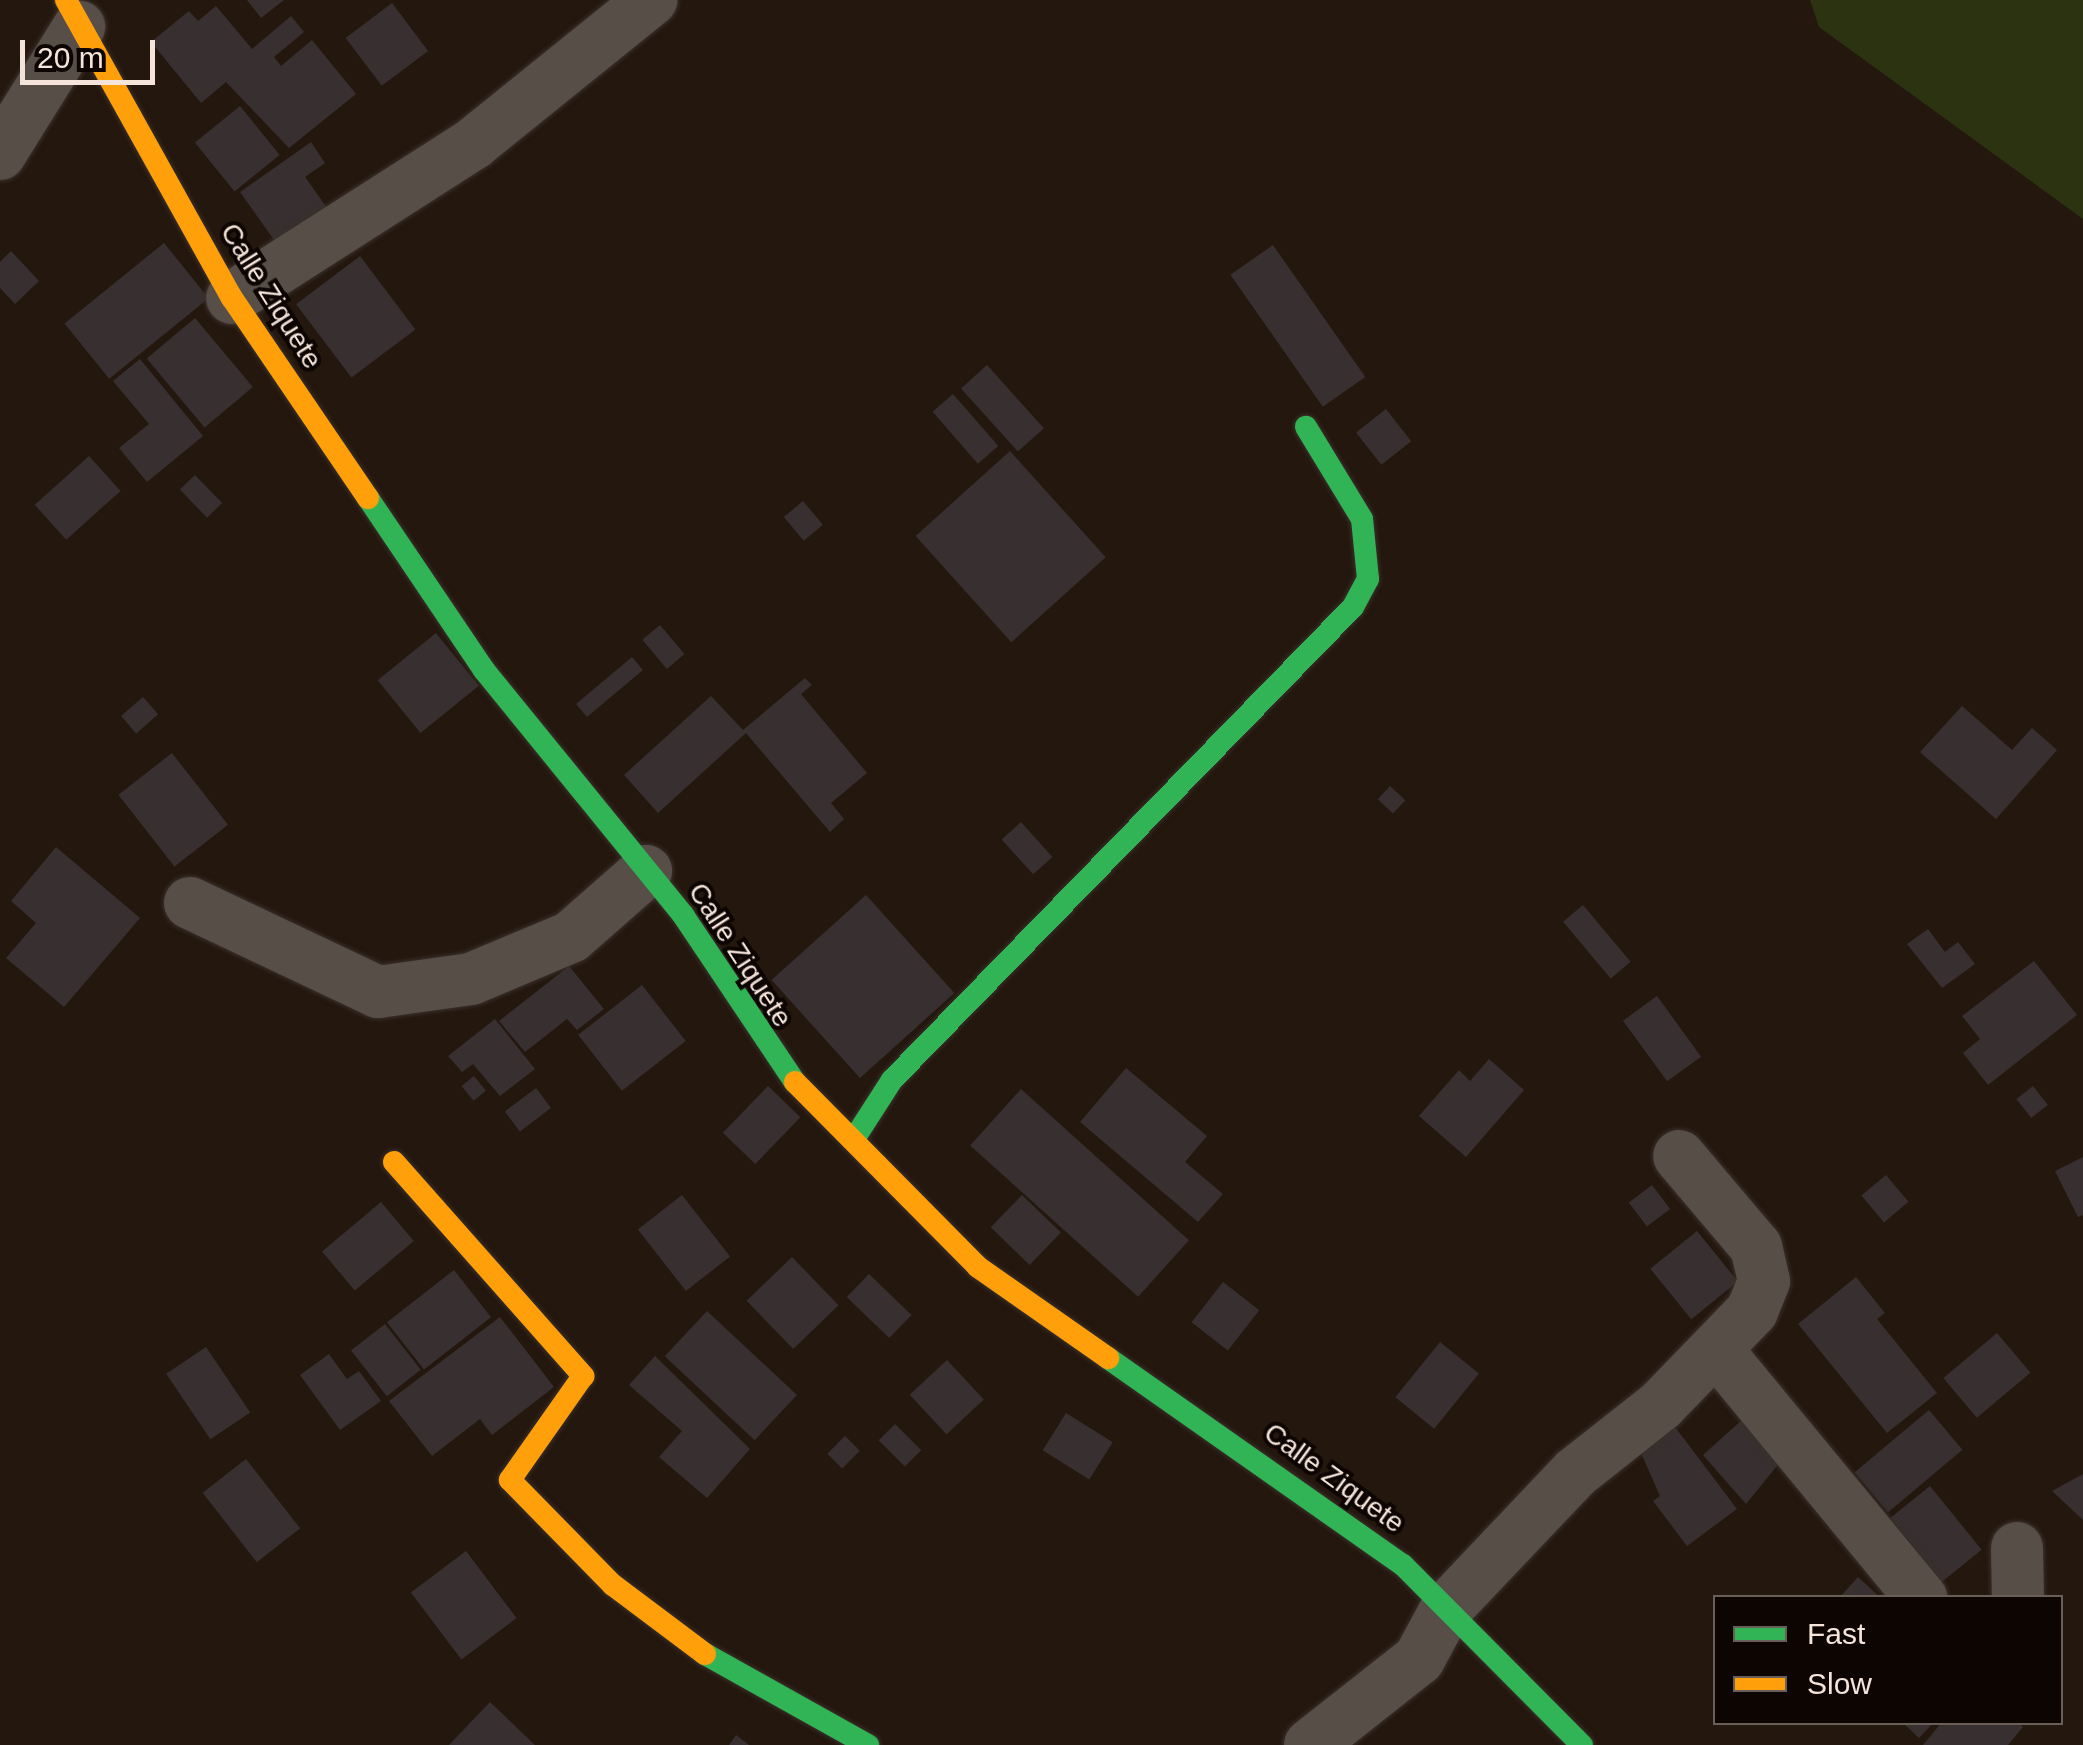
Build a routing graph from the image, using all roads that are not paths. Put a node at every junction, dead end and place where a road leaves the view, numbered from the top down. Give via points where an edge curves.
1 (652, 0) edge
2 (72, 13) edge
3 (0, 154) edge
4 (232, 298) junction
5 (1306, 426) dead end
6 (646, 871) junction
7 (190, 903) dead end
8 (854, 1138) junction
9 (1680, 1156) dead end
10 (394, 1162) dead end
11 (1716, 1349) junction
12 (1919, 1595) edge
13 (1446, 1610) junction
14 (868, 1745) edge
15 (1310, 1745) edge
16 (1582, 1745) edge

1 - 4 street via 474,143
2 - 3 street
2 - 4 street, Calle Ziquete
4 - 6 street, Calle Ziquete via 484,670
5 - 8 street via 1362,519 1368,579 1353,607 892,1080
6 - 7 street via 571,937 471,979 378,992
6 - 8 street, Calle Ziquete via 771,1058
8 - 13 street, Calle Ziquete via 978,1266 1214,1426 1403,1566
9 - 11 street via 1756,1247 1764,1281 1752,1311
10 - 14 street via 583,1376 510,1480 613,1586 713,1661
11 - 12 street
11 - 13 street via 1575,1473
13 - 15 street via 1419,1659
13 - 16 street, Calle Ziquete

